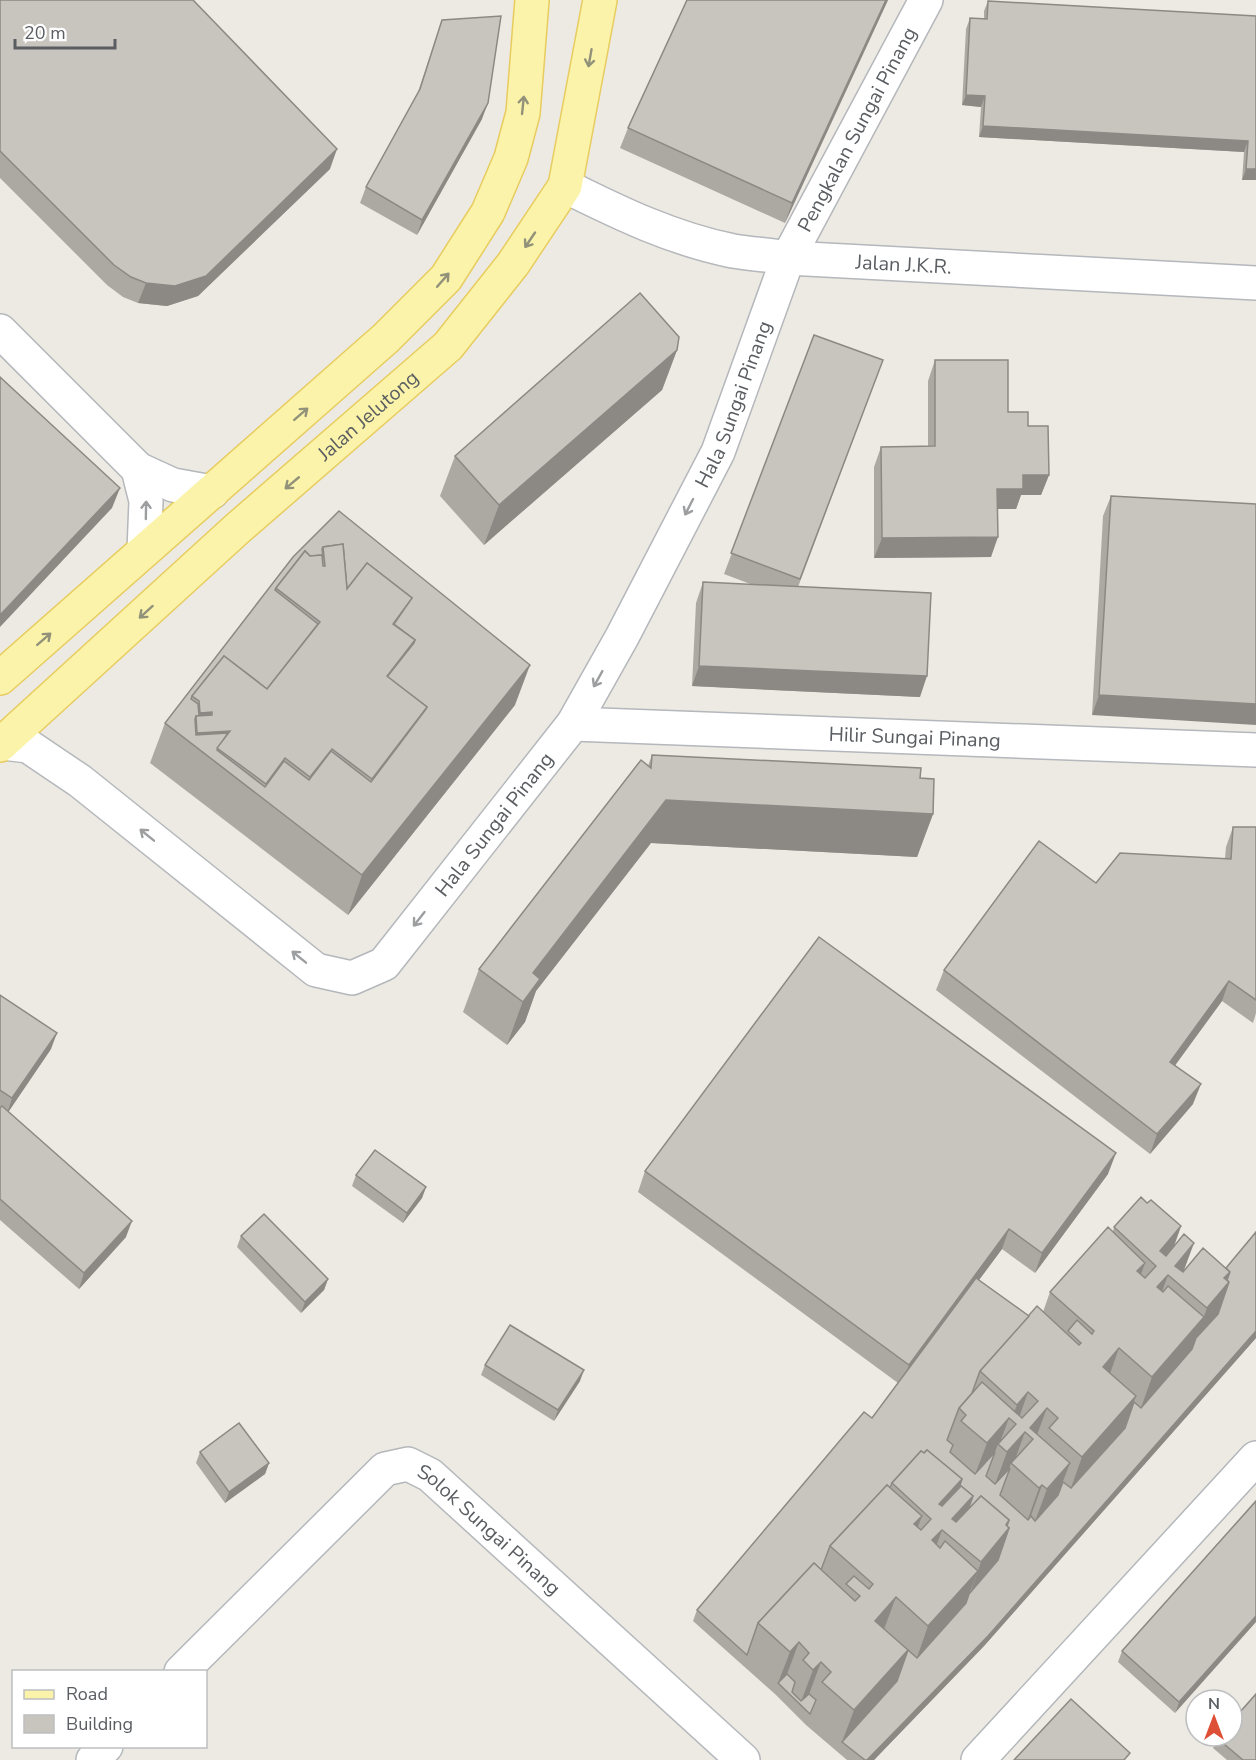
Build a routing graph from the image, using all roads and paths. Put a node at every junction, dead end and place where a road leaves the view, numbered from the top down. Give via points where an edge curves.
1 (532, 0) edge
2 (600, 0) edge
3 (926, 0) edge
4 (565, 186) junction
5 (788, 258) junction
6 (1256, 283) edge
7 (0, 331) edge
8 (138, 469) junction
9 (212, 492) junction
10 (144, 551) junction
11 (0, 678) edge
12 (573, 724) junction
13 (1, 744) edge
14 (1256, 750) edge
15 (1256, 1458) edge
16 (182, 1670) edge
17 (104, 1748) edge
18 (93, 1760) edge
19 (743, 1760) edge
20 (978, 1760) edge

9 -> 1 main road via 386,338 446,278 488,212 512,158 523,113
2 -> 4 main road, Jalan Jelutong
3 - 5 street, Pengkalan Sungai Pinang
4 - 5 street, Jalan J.K.R. via 668,233 733,251
4 -> 13 main road, Jalan Jelutong via 513,264 448,346 238,528
5 - 6 street, Jalan J.K.R.
5 -> 12 street, Hala Sungai Pinang via 718,452
7 - 8 street
8 - 9 street via 173,485
10 -> 8 street via 146,501
9 - 10 main road
11 -> 10 main road
12 -> 13 street, Hala Sungai Pinang via 384,964 352,978 316,970 80,782 28,746
12 - 14 street, Hilir Sungai Pinang
15 - 20 street
16 - 19 street, Solok Sungai Pinang via 385,1468 408,1464 430,1475
17 - 18 street

